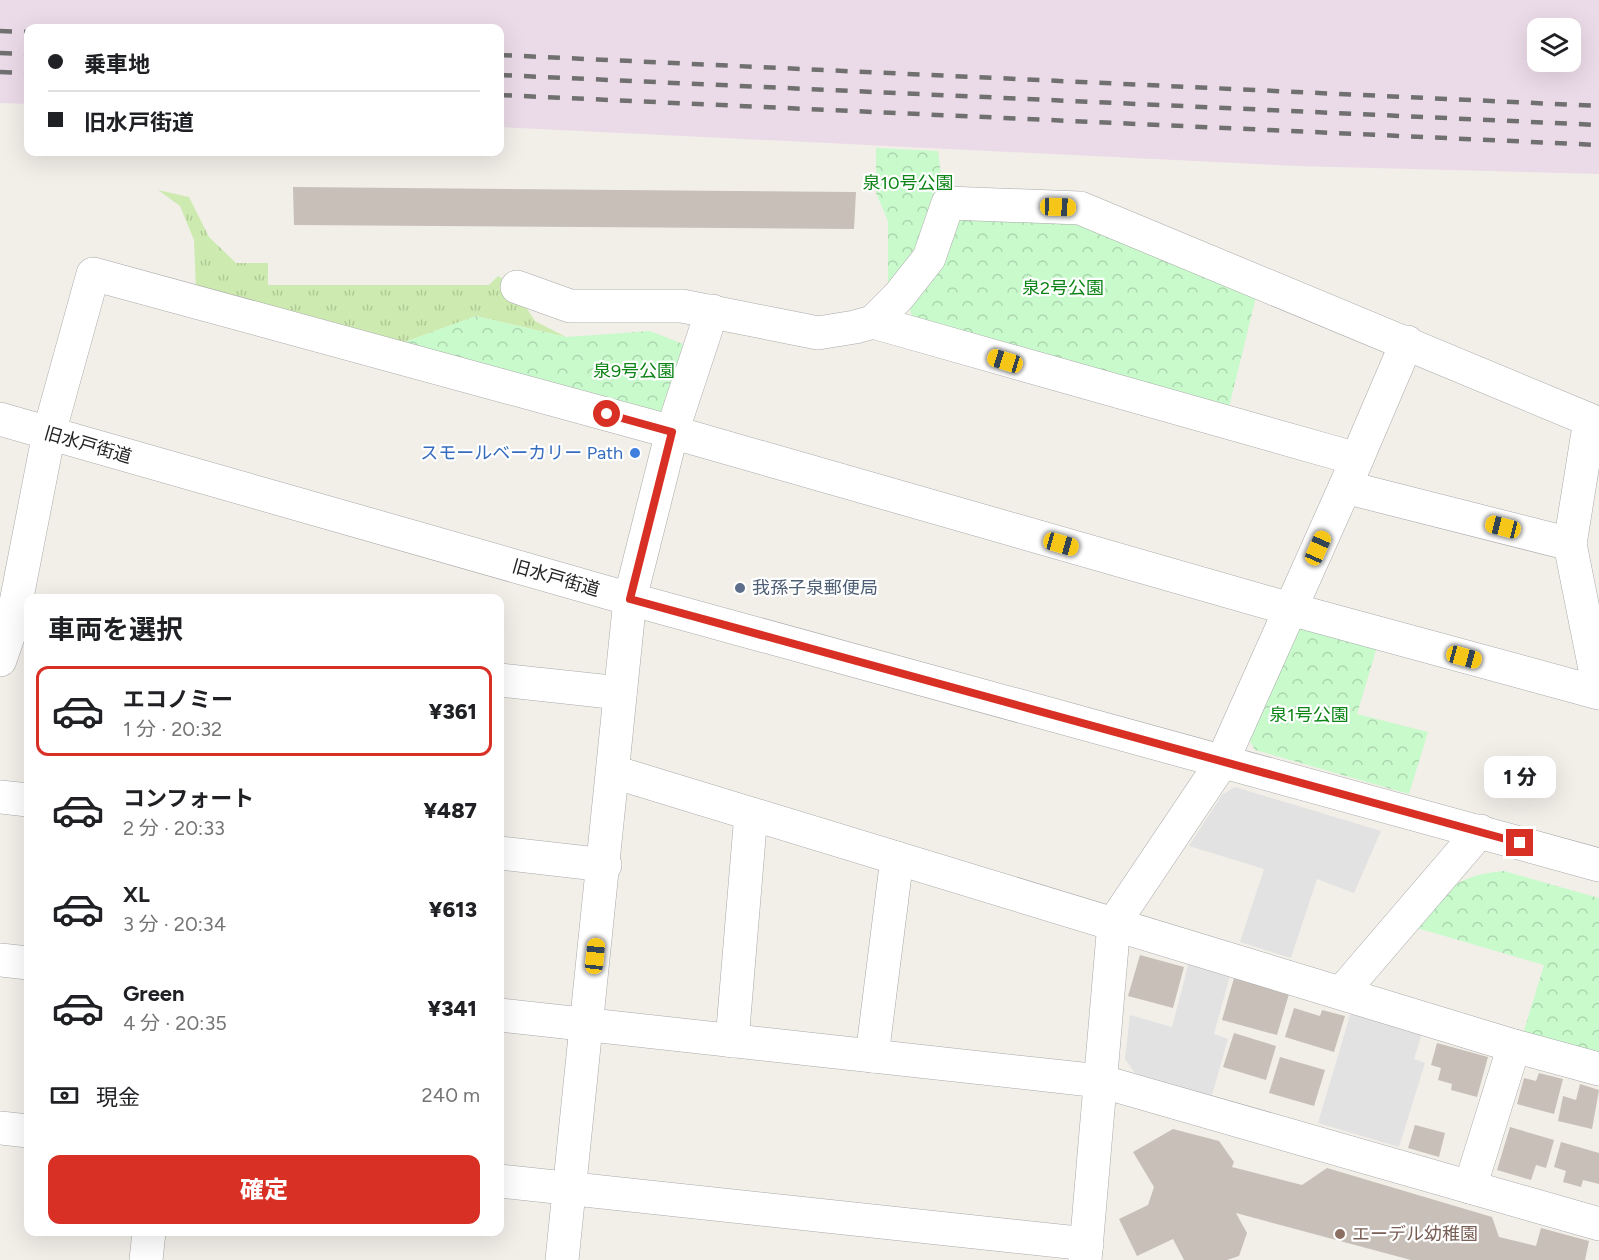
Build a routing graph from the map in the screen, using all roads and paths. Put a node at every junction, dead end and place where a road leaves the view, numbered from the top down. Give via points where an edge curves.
1 (517, 287) dead end
2 (712, 311) junction
3 (873, 322) junction
4 (1407, 342) junction
5 (0, 419) edge
6 (672, 432) junction
7 (49, 433) junction
8 (1351, 473) junction
9 (1570, 544) junction
10 (25, 594) edge
11 (630, 599) junction
12 (24, 602) edge
13 (1290, 609) junction
14 (20, 629) edge
15 (0, 660) edge
16 (504, 680) edge
17 (1599, 691) edge
18 (620, 693) junction
19 (1222, 762) junction
20 (614, 772) junction
21 (0, 797) edge
22 (24, 800) edge
23 (751, 814) junction
24 (1480, 831) junction
25 (504, 853) edge
26 (897, 858) junction
27 (605, 865) junction
28 (1599, 865) edge
29 (1114, 923) junction
30 (0, 960) edge
31 (24, 963) edge
32 (1342, 992) junction
33 (504, 1015) edge
34 (587, 1025) junction
35 (732, 1041) junction
36 (1514, 1046) junction
37 (873, 1056) junction
38 (1599, 1069) edge
39 (1100, 1081) junction
40 (0, 1128) edge
41 (24, 1131) edge
42 (504, 1181) edge
43 (1470, 1187) junction
44 (570, 1188) junction
45 (1599, 1224) edge
46 (149, 1236) edge
47 (1086, 1252) edge
48 (146, 1260) edge
49 (562, 1260) edge

1 - 2 street via 570,306 682,306
2 - 3 street via 818,333
2 - 6 street
3 - 4 street via 929,258 948,203 1080,207
3 - 8 street
4 - 8 street
4 - 9 street via 1590,420
5 - 7 street, 旧水戸街道
6 - 7 street via 93,274
6 - 11 street
6 - 13 street
7 - 10 street
7 - 11 street, 旧水戸街道
8 - 9 street
8 - 13 street
9 - 17 street
11 - 18 street
11 - 19 street, 旧水戸街道
12 - 14 street
13 - 17 street
13 - 19 street
14 - 15 street
16 - 18 street
18 - 20 street
19 - 24 street, 旧水戸街道
19 - 29 street
20 - 23 street
20 - 27 street
21 - 22 street
23 - 26 street
23 - 35 street
24 - 28 street, 旧水戸街道
24 - 32 street
25 - 27 street
26 - 29 street
26 - 37 street
27 - 34 street
29 - 32 street
29 - 39 street
30 - 31 street
32 - 36 street
33 - 34 street
34 - 35 street
34 - 44 street
35 - 37 street
36 - 38 street
36 - 43 street
37 - 39 street
39 - 43 street
39 - 47 street
40 - 41 street
42 - 44 street
43 - 45 street
44 - 47 street
44 - 49 street
46 - 48 street

